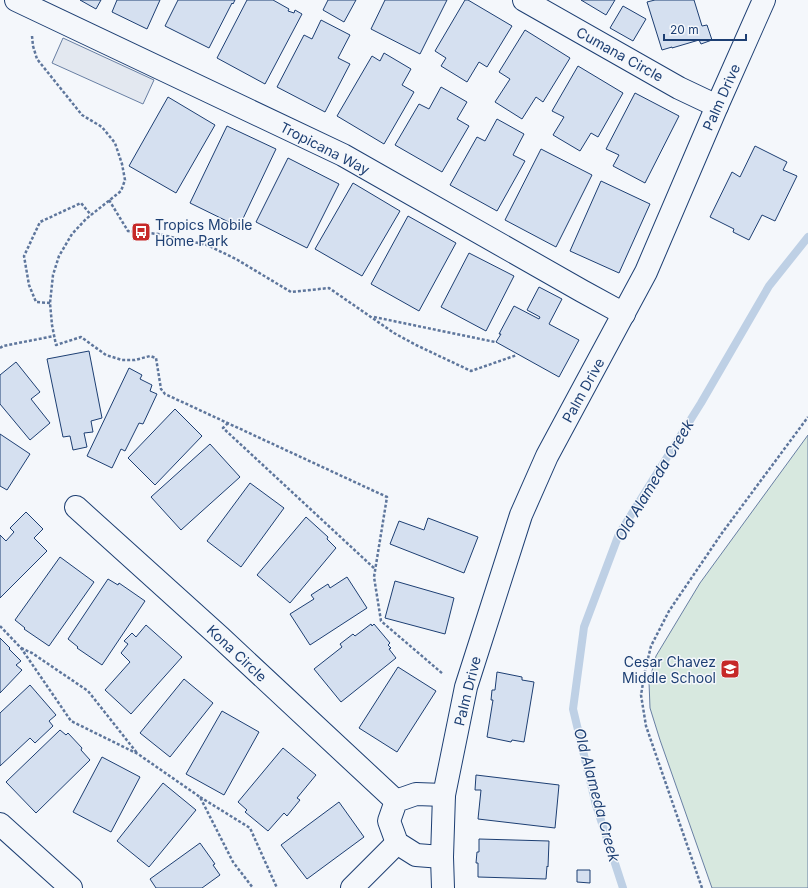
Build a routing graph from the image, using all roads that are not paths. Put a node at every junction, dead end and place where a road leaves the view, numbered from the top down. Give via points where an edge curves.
1 (524, 0) edge
2 (764, 0) edge
3 (23, 3) edge
4 (717, 106) junction
5 (624, 314) junction
6 (76, 507) dead end
7 (444, 795) junction
8 (396, 801) junction
9 (0, 824) edge
10 (397, 843) junction
11 (442, 857) junction
12 (71, 888) edge
13 (352, 888) edge
14 (444, 888) edge

1 - 4 street, Cumana Circle via 679,88
2 - 4 street, Palm Drive
3 - 5 street, Tropicana Way via 343,155
4 - 5 street, Palm Drive via 646,272
5 - 7 street, Palm Drive via 547,456 524,509 467,682
6 - 8 street, Kona Circle
7 - 8 street via 416,794
7 - 11 street, Palm Drive
8 - 10 street via 389,821
9 - 12 street
10 - 11 street via 416,855
10 - 13 street
11 - 14 street, Palm Drive

